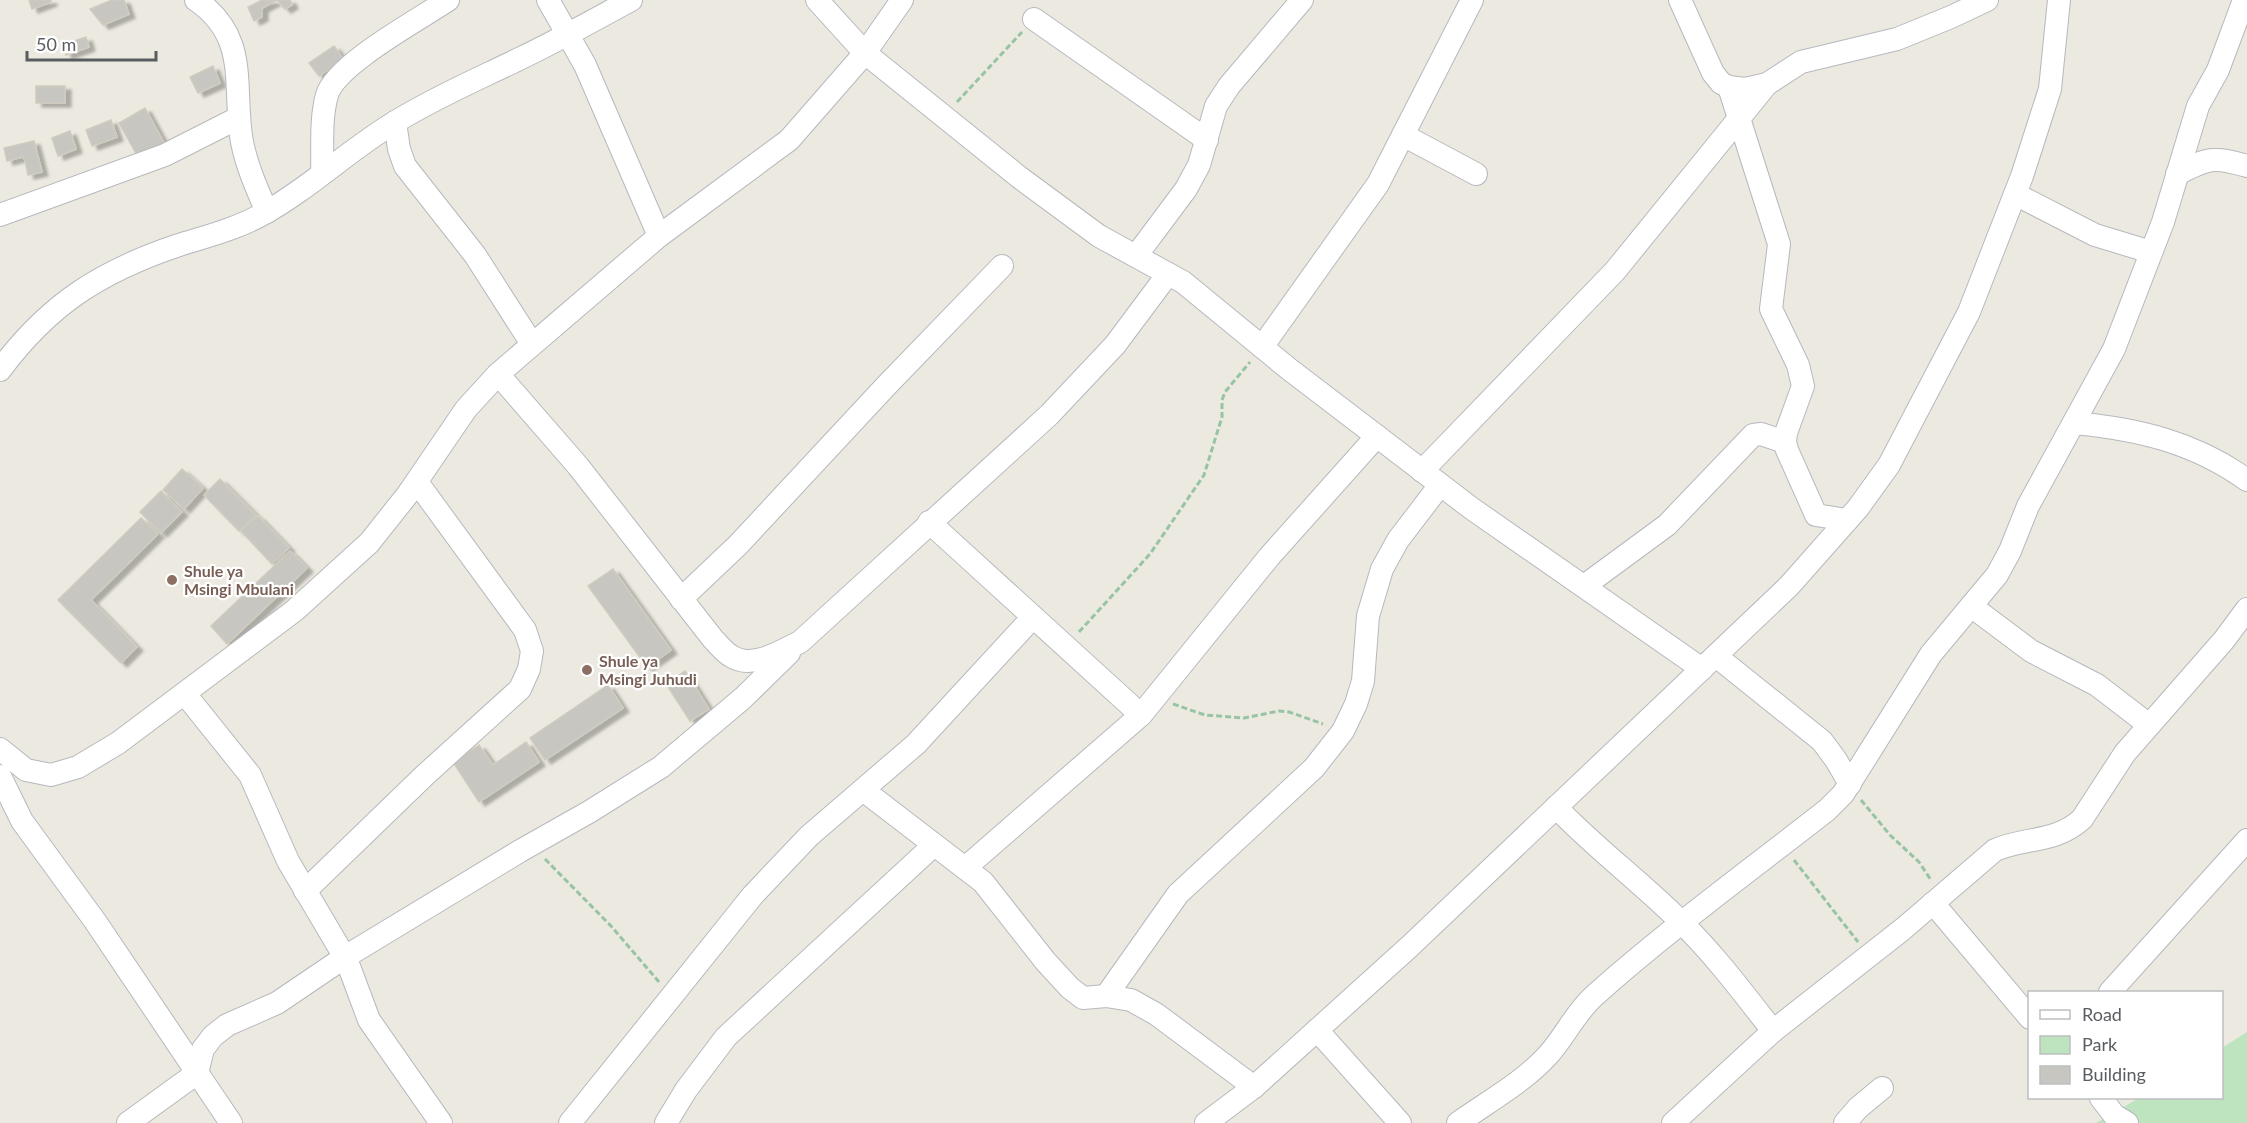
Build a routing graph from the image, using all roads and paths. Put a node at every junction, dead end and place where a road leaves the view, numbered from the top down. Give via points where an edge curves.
1 (196, 0) edge
2 (448, 0) edge
3 (548, 0) edge
4 (631, 0) edge
5 (817, 0) edge
6 (902, 0) edge
7 (1302, 0) edge
8 (1472, 0) edge
9 (1680, 0) edge
10 (1987, 0) edge
11 (2060, 0) edge
12 (2244, 0) edge
13 (1034, 19) joint
14 (568, 34) junction
15 (865, 53) junction
16 (1767, 84) junction
17 (1729, 87) junction
18 (944, 117) junction
19 (238, 118) junction
20 (1738, 120) junction
21 (395, 122) junction
22 (1403, 135) junction
23 (1207, 140) junction
24 (2247, 166) edge
25 (322, 173) junction
26 (1476, 174) dead end
27 (2177, 174) junction
28 (2015, 194) junction
29 (267, 212) junction
30 (0, 215) edge
31 (659, 236) junction
32 (2151, 252) junction
33 (1136, 256) junction
34 (1002, 266) dead end
35 (1168, 274) junction
36 (532, 344) junction
37 (1262, 347) junction
38 (0, 370) edge
39 (498, 374) junction
40 (2074, 423) junction
41 (1377, 436) junction
42 (1785, 442) junction
43 (1431, 478) junction
44 (2247, 480) edge
45 (417, 482) junction
46 (1847, 520) junction
47 (929, 522) junction
48 (1584, 586) junction
49 (681, 598) junction
50 (1971, 606) junction
51 (2247, 609) edge
52 (1033, 617) junction
53 (800, 642) junction
54 (1066, 646) junction
55 (1709, 662) junction
56 (185, 694) junction
57 (1156, 697) junction
58 (1141, 715) junction
59 (2149, 725) junction
60 (1340, 735) junction
61 (0, 748) edge
62 (1, 781) edge
63 (1850, 784) junction
64 (862, 790) junction
65 (1556, 807) junction
66 (2247, 840) edge
67 (533, 844) junction
68 (1782, 844) junction
69 (934, 845) junction
70 (965, 868) junction
71 (305, 891) junction
72 (1937, 900) junction
73 (1682, 922) junction
74 (1868, 955) junction
75 (345, 957) junction
76 (2112, 991) edge
77 (1106, 996) junction
78 (672, 997) junction
79 (2028, 1015) edge
80 (1317, 1029) junction
81 (1773, 1031) junction
82 (197, 1073) junction
83 (1254, 1087) junction
84 (1882, 1088) dead end
85 (2102, 1099) edge
86 (673, 1119) edge
87 (128, 1123) edge
88 (231, 1123) edge
89 (441, 1123) edge
90 (570, 1123) edge
91 (1206, 1123) edge
92 (1400, 1123) edge
93 (1458, 1123) edge
94 (1672, 1123) edge
95 (1845, 1123) edge
96 (2127, 1123) edge

1 - 19 street via 216,15 236,56
2 - 25 street via 358,59 339,76 327,93
3 - 14 street
4 - 14 street
5 - 15 street
6 - 15 street
7 - 23 street via 1229,86 1216,106
8 - 22 street
9 - 17 street via 1713,73
10 - 16 street via 1897,39 1801,62
11 - 28 street via 2050,89
12 - 27 street via 2218,70 2198,106
13 - 18 path
13 - 23 street
14 - 21 street
14 - 31 street
15 - 18 street
15 - 31 street via 789,140
16 - 17 street via 1745,89
16 - 20 street
17 - 20 street
18 - 33 street via 1099,236
19 - 29 street via 246,163
19 - 30 street via 165,155
20 - 42 street via 1779,244 1771,309 1802,377
20 - 43 street via 1614,271
21 - 25 street
21 - 36 street via 405,166 475,255
22 - 26 street
22 - 37 street via 1378,184
23 - 33 street via 1186,189
24 - 27 street via 2211,158
25 - 29 street
27 - 32 street
28 - 32 street via 2095,235
28 - 46 street via 1964,323 1889,465
29 - 38 street via 238,227 124,266 90,284 44,319
31 - 36 street
32 - 40 street via 2114,350
33 - 35 street
34 - 49 street via 738,545
35 - 37 street
35 - 47 street via 1115,345 1049,415
36 - 39 street
37 - 41 street
37 - 54 path via 1221,400 1222,417 1204,475 1150,554
39 - 45 street via 466,409
39 - 49 street via 578,466
40 - 44 street via 2147,433 2198,451
40 - 50 street via 2028,506 2005,561
41 - 43 street
41 - 57 street via 1269,557
42 - 46 street via 1816,515
42 - 48 street via 1753,435 1667,525
43 - 48 street
43 - 60 street via 1382,568 1368,616 1363,681
45 - 56 street via 369,543 294,611
45 - 71 street via 525,630 532,651 529,669 520,688
46 - 55 street via 1789,586
47 - 52 street
47 - 53 street
48 - 55 street
49 - 53 street via 732,657 767,658
50 - 59 street via 2031,651 2097,685
50 - 63 street via 1931,654
51 - 59 street
52 - 54 street
52 - 64 street via 915,744
53 - 67 street via 743,699 661,767
54 - 58 street
55 - 63 street via 1822,741
55 - 65 street
56 - 61 street via 118,743 66,772 51,775 26,770
56 - 71 street via 250,775
57 - 58 street
57 - 60 path via 1205,715 1244,718 1289,712 1318,721
58 - 70 street
59 - 72 street via 2073,827 2058,835 1995,850
60 - 77 street via 1289,793 1178,894
62 - 82 street via 22,821
63 - 68 street via 1827,810
63 - 72 path via 1874,817 1919,862
64 - 69 street
64 - 78 street via 809,836 753,895
65 - 73 street
65 - 80 street
66 - 76 street
67 - 75 street
67 - 78 path
68 - 73 street
68 - 74 path
69 - 70 street
69 - 86 street via 726,1037 686,1090
70 - 77 street via 983,882 1070,988 1083,998
71 - 75 street
72 - 74 street
72 - 79 street
73 - 81 street
73 - 93 street via 1591,998 1549,1054 1527,1075
74 - 81 street
75 - 82 street via 276,1003 226,1025 203,1049
75 - 89 street via 369,1020
77 - 83 street via 1131,1000 1156,1014
78 - 90 street
80 - 83 street
80 - 92 street
81 - 94 street
82 - 87 street
82 - 88 street
83 - 91 street
84 - 95 street
85 - 96 street via 2114,1115

